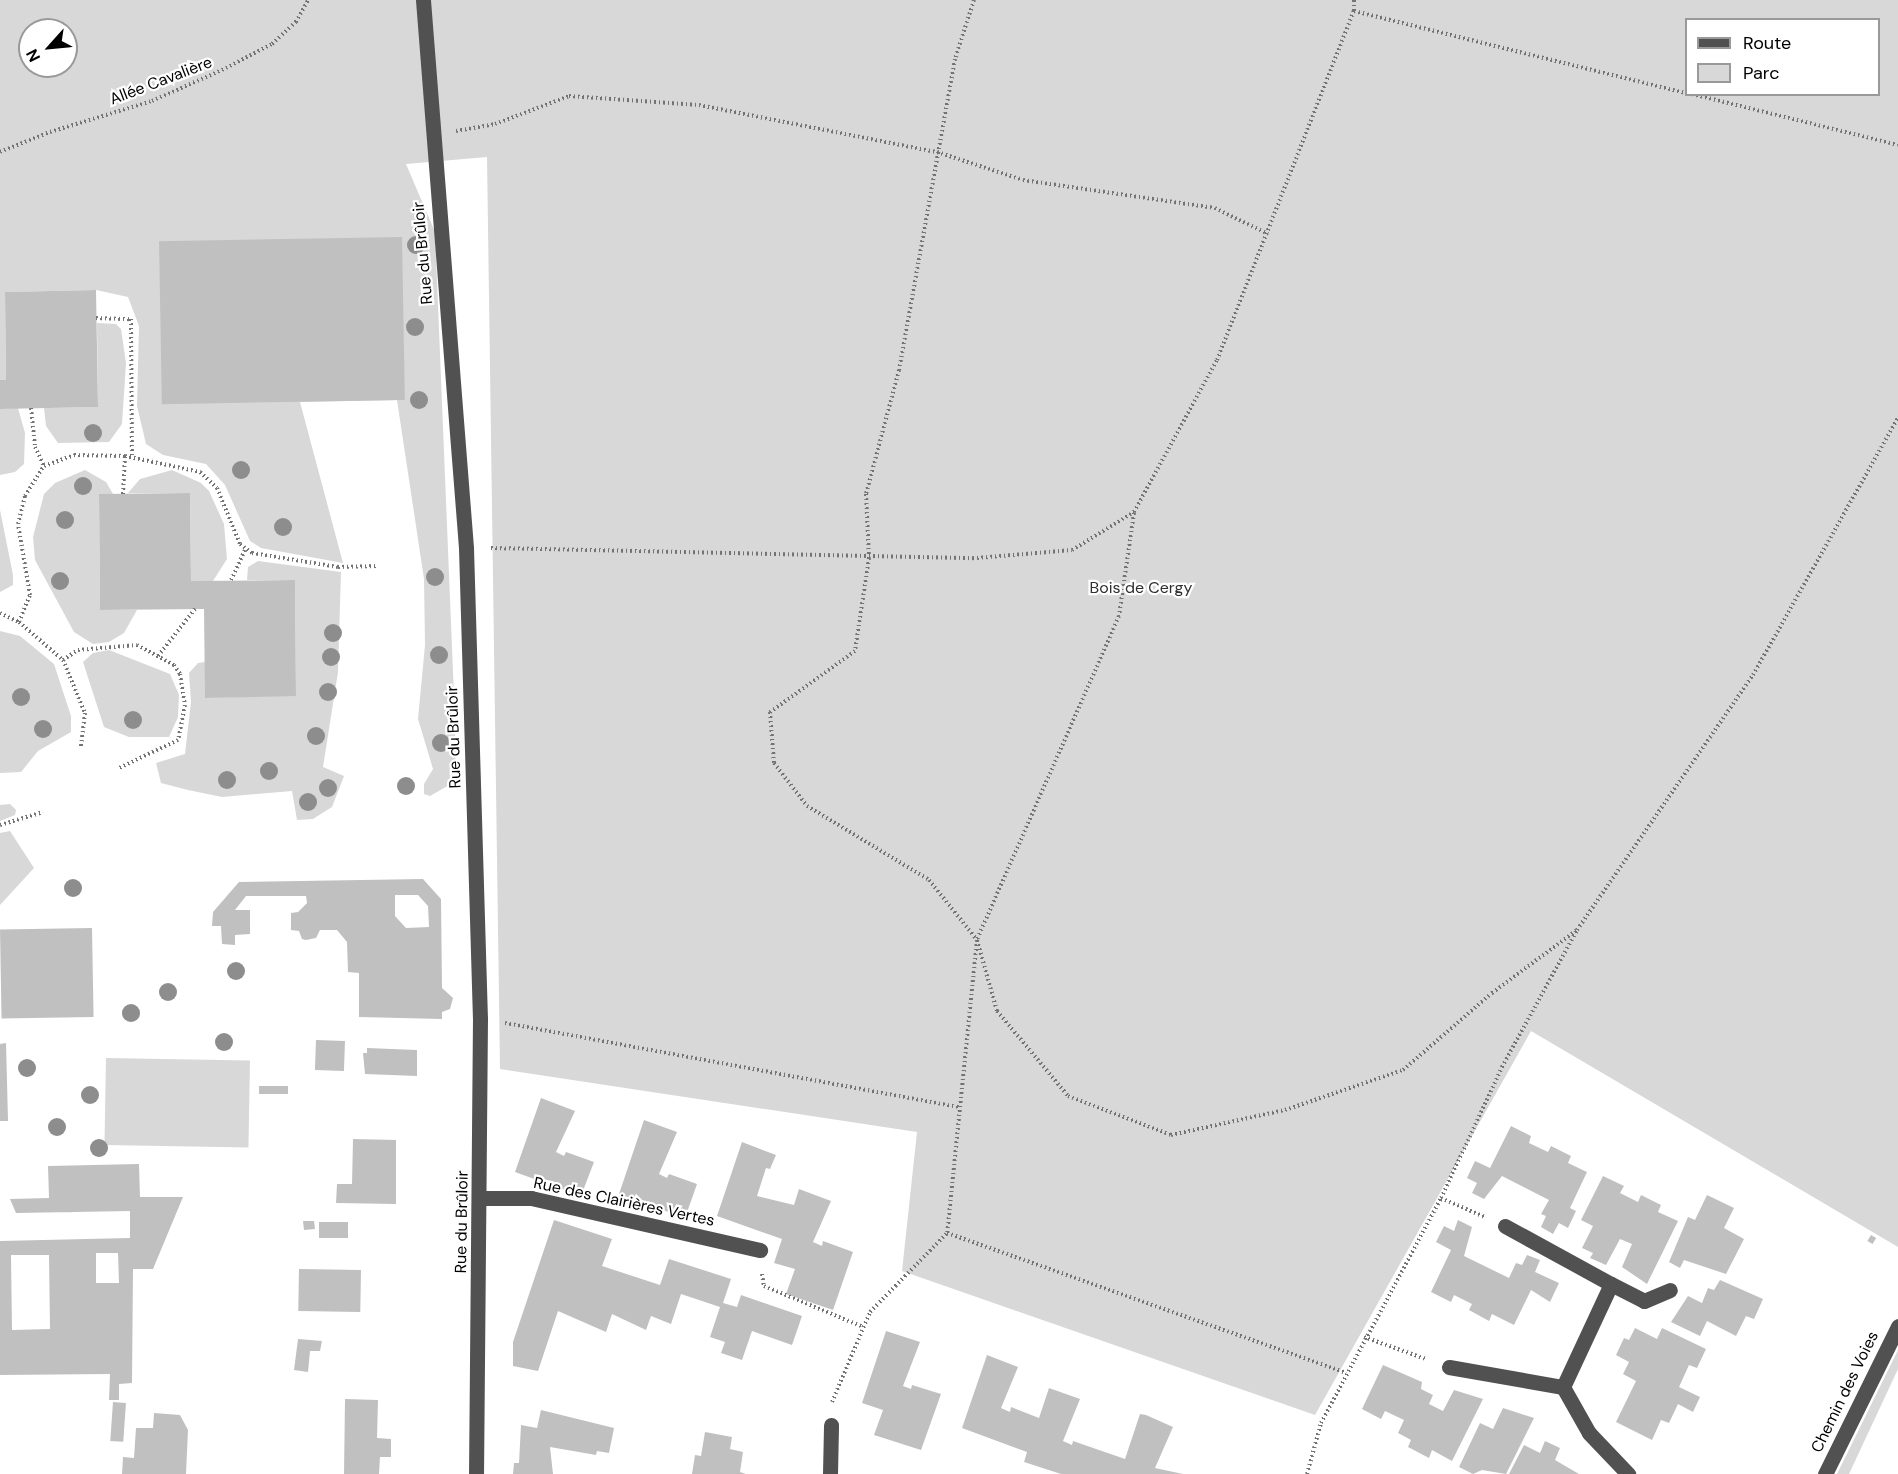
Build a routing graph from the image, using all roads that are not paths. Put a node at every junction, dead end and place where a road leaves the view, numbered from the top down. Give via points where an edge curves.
1 (423, 0) edge
2 (480, 1198) junction
3 (1505, 1226) road end
4 (760, 1250) road end
5 (1611, 1284) junction
6 (1670, 1290) dead end
7 (1898, 1326) edge
8 (1449, 1367) road end
9 (1563, 1387) junction
10 (831, 1425) road end
11 (476, 1474) edge
12 (830, 1474) edge
13 (1628, 1474) edge
14 (1825, 1474) edge

1 - 2 street, Rue du Brûloir via 466,548 480,1018
2 - 4 street, Rue des Clairières Vertes via 531,1198
2 - 11 street, Rue du Brûloir
3 - 5 street
5 - 6 street via 1644,1301
5 - 9 street
7 - 14 street, Chemin des Voies
8 - 9 street
9 - 13 street via 1589,1433
10 - 12 street

